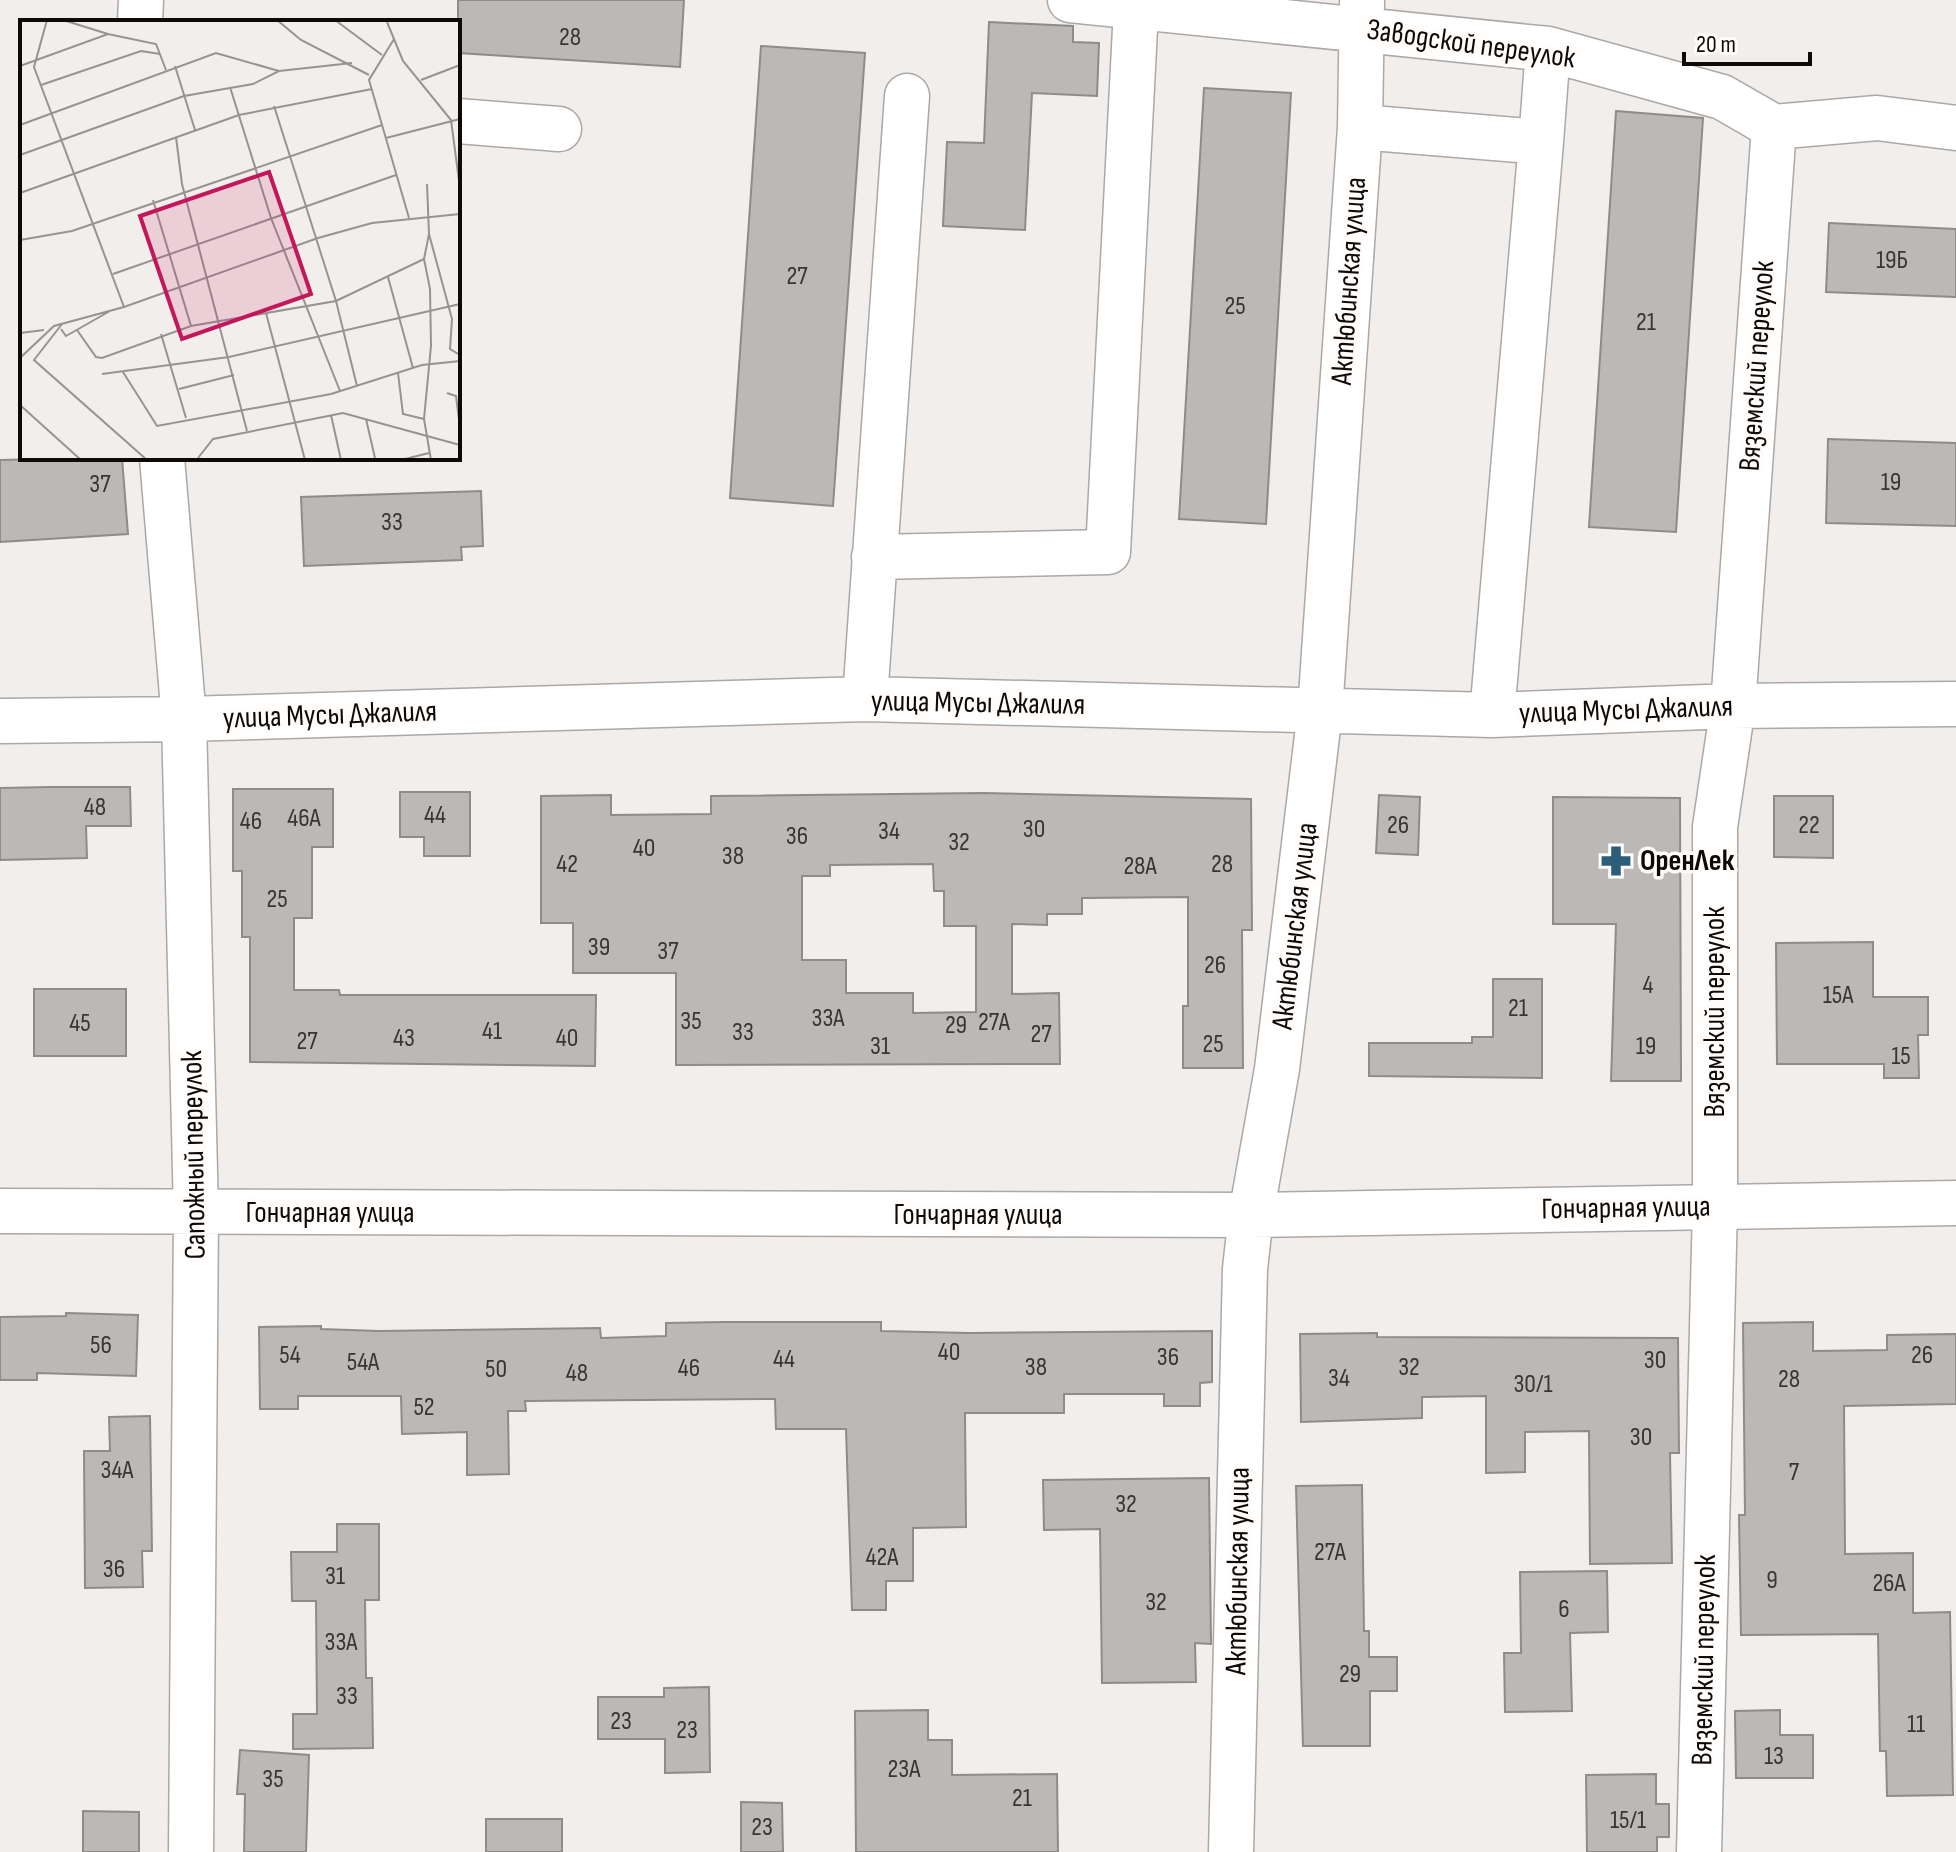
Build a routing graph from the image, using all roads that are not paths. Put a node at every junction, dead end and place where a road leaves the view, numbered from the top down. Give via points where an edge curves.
1 (141, 0) edge
2 (1070, 0) edge
3 (1136, 9) junction
4 (1361, 14) edge
5 (140, 20) edge
6 (1548, 49) junction
7 (907, 96) dead end
8 (460, 121) edge
9 (1360, 127) junction
10 (1774, 127) junction
11 (1956, 128) edge
12 (559, 129) dead end
13 (1541, 142) junction
14 (162, 460) edge
15 (874, 557) junction
16 (865, 699) junction
17 (1956, 704) edge
18 (1733, 706) junction
19 (1320, 711) junction
20 (1492, 715) junction
21 (184, 719) junction
22 (0, 721) edge
23 (1956, 1203) edge
24 (1715, 1206) junction
25 (0, 1211) edge
26 (196, 1213) junction
27 (1251, 1215) junction
28 (191, 1852) edge
29 (1231, 1852) edge
30 (1699, 1852) edge

1 - 5 street
2 - 3 street, Заводской переулок
3 - 4 street, Заводской переулок
3 - 15 street via 1108,552
4 - 6 street, Заводской переулок
4 - 9 street, Актюбинская улица
6 - 10 street, Заводской переулок via 1722,97
6 - 13 street
7 - 15 street
8 - 12 street
9 - 13 street
9 - 19 street, Актюбинская улица
10 - 11 street via 1877,118
10 - 18 street, Вяземский переулок
13 - 20 street
14 - 21 street, Сапожный переулок
15 - 16 street
16 - 19 street, улица Мусы Джалиля
16 - 21 street, улица Мусы Джалиля
17 - 18 street, улица Мусы Джалиля
18 - 20 street, улица Мусы Джалиля
18 - 24 street, Вяземский переулок via 1715,827
19 - 20 street, улица Мусы Джалиля
19 - 27 street, Актюбинская улица via 1277,1069
21 - 22 street, улица Мусы Джалиля
21 - 26 street, Сапожный переулок
23 - 24 street, Гончарная улица
24 - 27 street, Гончарная улица
24 - 30 street, Вяземский переулок
25 - 26 street, Гончарная улица
26 - 27 street, Гончарная улица
26 - 28 street, Сапожный переулок
27 - 29 street, Актюбинская улица via 1245,1269

